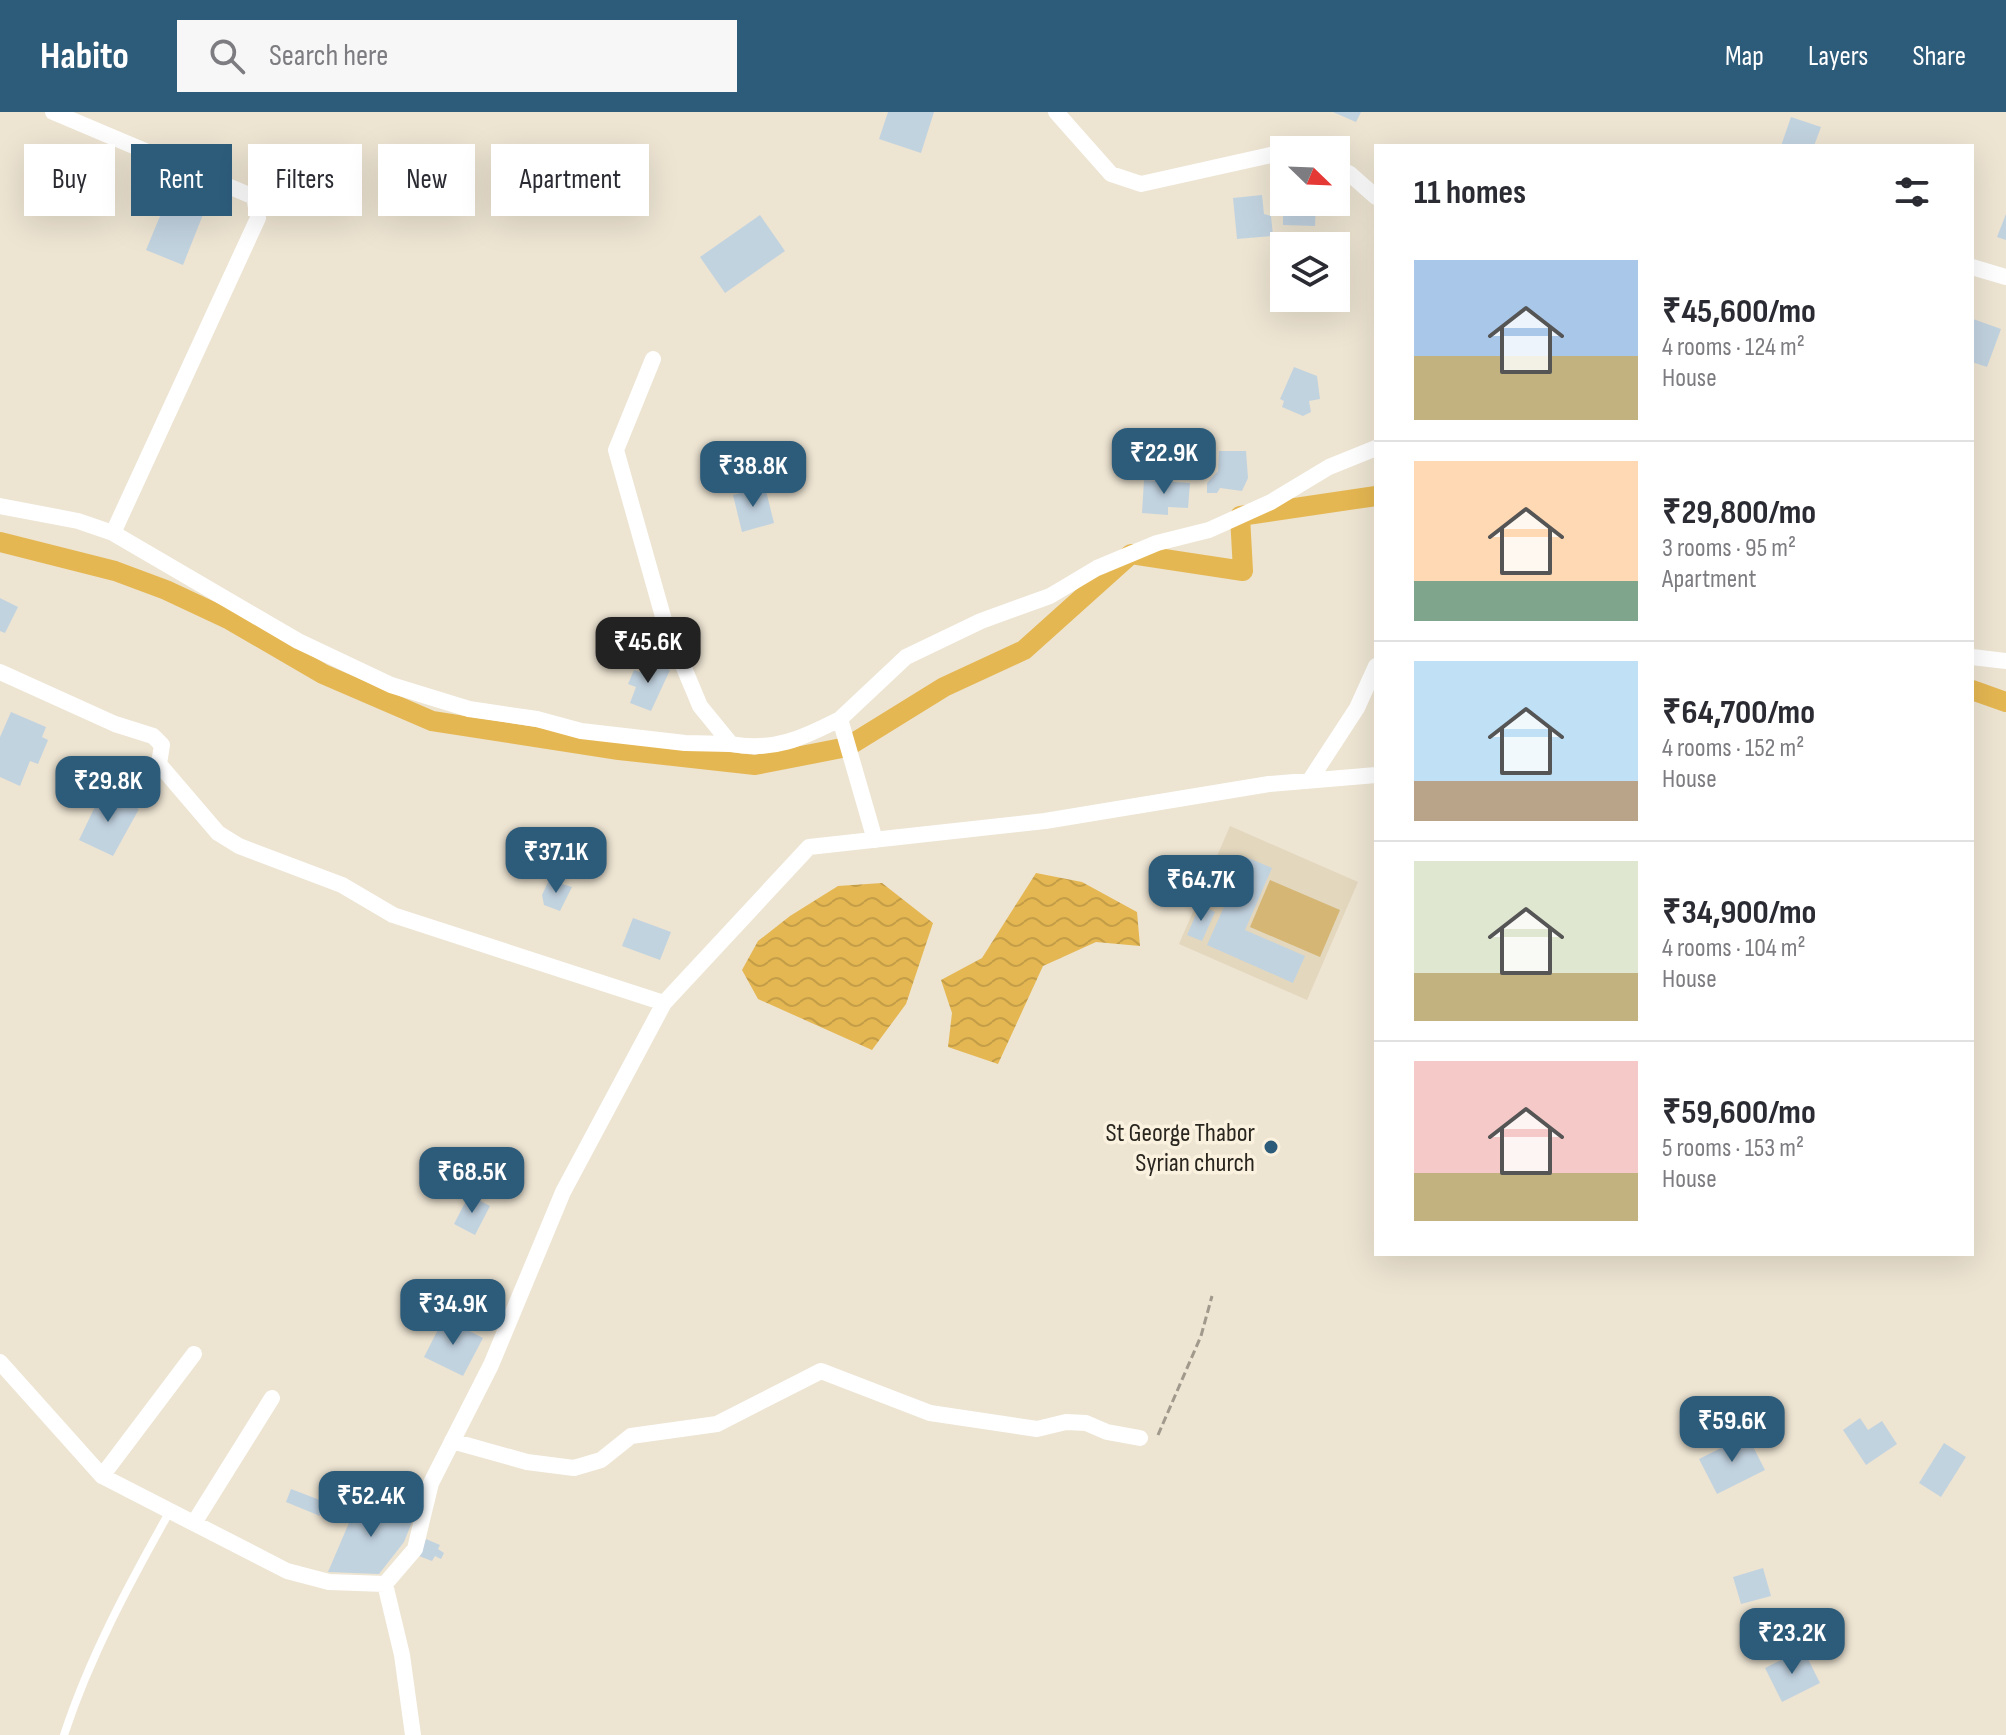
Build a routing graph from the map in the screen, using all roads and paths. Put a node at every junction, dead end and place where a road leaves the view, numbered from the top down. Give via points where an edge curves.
1 (53, 112) edge
2 (1056, 112) edge
3 (1270, 155) edge
4 (1350, 174) edge
5 (1374, 195) edge
6 (1974, 268) edge
7 (2006, 277) edge
8 (653, 359) dead end
9 (1374, 449) edge
10 (0, 506) edge
11 (113, 533) junction
12 (1974, 657) edge
13 (2006, 661) edge
14 (1374, 670) edge
15 (0, 672) edge
16 (840, 719) junction
17 (731, 744) junction
18 (1374, 775) edge
19 (1310, 780) junction
20 (875, 840) junction
21 (664, 1003) junction
22 (1212, 1296) dead end
23 (194, 1354) dead end
24 (0, 1362) edge
25 (272, 1398) dead end
26 (1140, 1438) joint
27 (452, 1441) junction
28 (102, 1476) junction
29 (170, 1511) junction
30 (194, 1523) junction
31 (385, 1584) junction
32 (64, 1735) edge
33 (413, 1735) edge

1 - 11 street via 254,197 258,218
2 - 3 street via 1111,174 1141,184
4 - 5 street
6 - 7 street
8 - 17 street via 616,450 664,620 700,706
9 - 16 street via 1209,530 1157,543 1097,568 1050,596 906,657
10 - 11 street
11 - 17 street via 298,641 391,685 469,709 581,731
12 - 13 street
14 - 19 street via 1357,708
15 - 21 street via 153,736 162,745 159,764 173,785 218,833 239,846 342,885 393,915
16 - 17 street via 782,745
16 - 20 street
18 - 19 street
19 - 20 street via 1045,821
20 - 21 street via 809,847
21 - 27 street via 563,1192 491,1365
22 - 26 path via 1201,1336 1154,1443
23 - 28 street
24 - 28 street
25 - 30 street
26 - 27 street via 1086,1423 1037,1429 930,1413 821,1371 717,1424 631,1436 601,1460 574,1468 527,1462
27 - 31 street via 431,1483 415,1549
28 - 29 street
29 - 30 street
29 - 32 lane via 81,1684
30 - 31 street via 287,1571 329,1582
31 - 33 street

